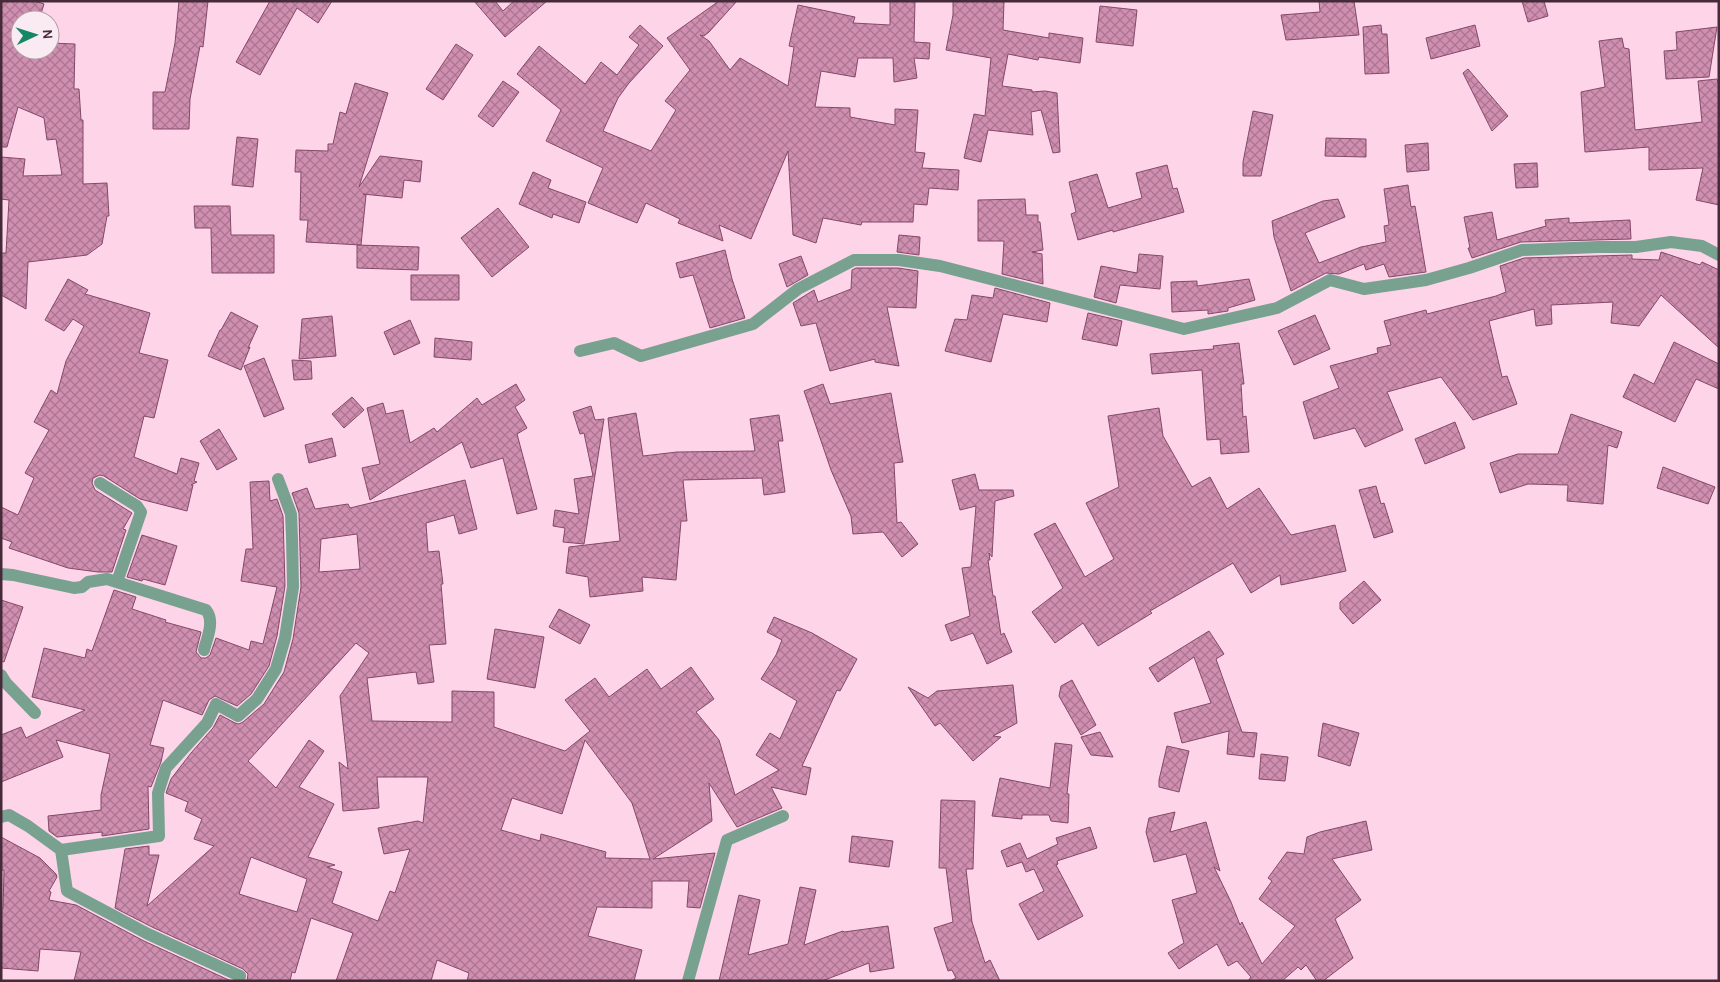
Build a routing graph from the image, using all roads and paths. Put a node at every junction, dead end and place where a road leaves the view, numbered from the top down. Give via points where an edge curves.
1 (1719, 256) edge
2 (580, 351) dead end
3 (278, 479) dead end
4 (100, 483) dead end
5 (1, 574) edge
6 (117, 582) junction
7 (204, 650) dead end
8 (1, 675) edge
9 (35, 713) dead end
10 (782, 816) dead end
11 (1, 817) edge
12 (61, 850) junction
13 (239, 981) edge
14 (688, 981) edge

1 - 2 street via 1702,246 1671,242 1636,247 1522,250 1426,280 1364,289 1330,280 1278,308 1184,329 940,266 899,260 854,260 798,289 753,324 641,356 614,343
3 - 12 street via 291,514 293,587 285,638 276,669 258,699 238,716 216,704 207,723 166,768 158,793 159,836
4 - 6 street via 137,506 141,512
5 - 6 street via 74,588 88,582
6 - 7 street via 206,610 211,623
8 - 9 street
10 - 14 street via 727,840
11 - 12 street via 9,815
12 - 13 street via 67,890 148,934 240,976

